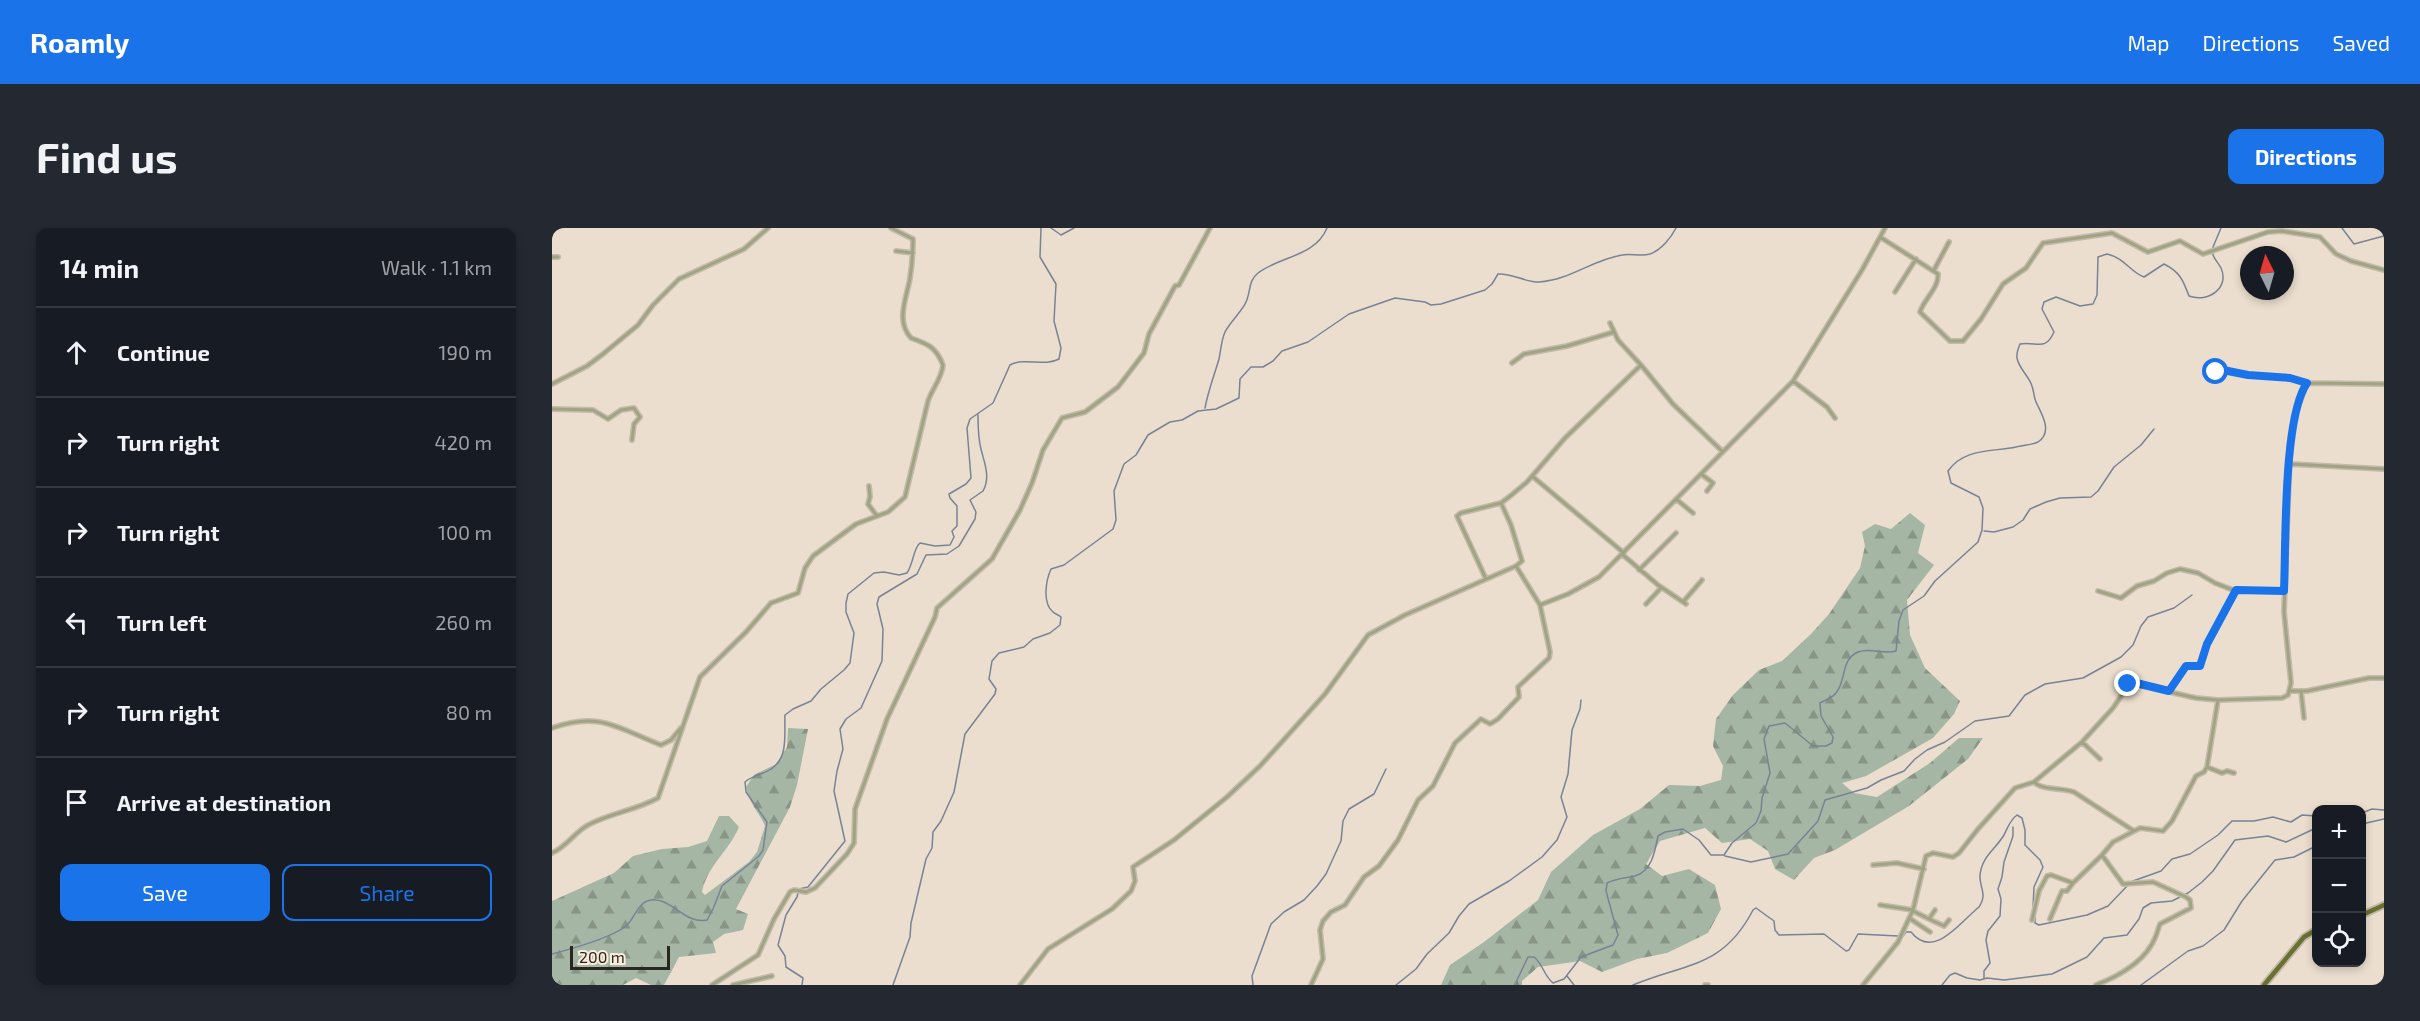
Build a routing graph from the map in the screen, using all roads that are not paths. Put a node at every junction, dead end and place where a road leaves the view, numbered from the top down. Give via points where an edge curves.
1 (768, 228) edge
2 (891, 228) edge
3 (1210, 228) edge
4 (1885, 228) edge
5 (1880, 237) junction
6 (1949, 242) dead end
7 (896, 251) dead end
8 (913, 253) junction
9 (552, 257) edge
10 (558, 257) dead end
11 (1916, 259) junction
12 (1934, 270) junction
13 (2384, 270) edge
14 (1895, 292) dead end
15 (1610, 323) dead end
16 (1614, 332) junction
17 (1512, 363) dead end
18 (1641, 365) junction
19 (2206, 376) dead end
20 (1793, 381) junction
21 (2307, 383) junction
22 (552, 384) edge
23 (2384, 384) edge
24 (552, 409) edge
25 (1835, 418) dead end
26 (632, 440) dead end
27 (1722, 451) junction
28 (2290, 464) junction
29 (2384, 469) edge
30 (1701, 474) junction
31 (1532, 476) junction
32 (869, 486) dead end
33 (1707, 491) dead end
34 (1676, 499) junction
35 (1501, 503) junction
36 (1693, 513) dead end
37 (877, 516) junction
38 (1676, 533) dead end
39 (1624, 554) junction
40 (1516, 566) junction
41 (1639, 570) junction
42 (1486, 579) junction
43 (1702, 580) dead end
44 (1661, 587) junction
45 (2236, 590) junction
46 (2098, 591) dead end
47 (2284, 591) junction
48 (1646, 604) dead end
49 (1540, 605) junction
50 (2384, 678) edge
51 (2169, 691) junction
52 (2290, 691) junction
53 (2301, 692) junction
54 (2218, 700) junction
55 (2304, 718) dead end
56 (552, 728) edge
57 (681, 728) junction
58 (2082, 742) junction
59 (2100, 759) dead end
60 (2207, 767) junction
61 (2234, 773) dead end
62 (2034, 782) junction
63 (2134, 831) junction
64 (552, 853) edge
65 (2102, 855) junction
66 (1873, 865) dead end
67 (1924, 869) junction
68 (2073, 883) junction
69 (2384, 905) edge
70 (1880, 906) dead end
71 (1913, 910) junction
72 (1935, 910) dead end
73 (2366, 913) edge
74 (1909, 918) junction
75 (1929, 919) junction
76 (2050, 919) dead end
77 (1949, 920) dead end
78 (2032, 920) dead end
79 (1930, 932) dead end
80 (2312, 932) edge
81 (772, 976) dead end
82 (712, 985) edge
83 (733, 985) edge
84 (1020, 985) edge
85 (1311, 985) edge
86 (1863, 985) edge
87 (2096, 985) edge
88 (2264, 985) edge

1 - 22 street via 744,249 679,279 638,325 603,354
2 - 8 street via 913,239
3 - 82 street via 1160,312 1145,342 1144,353 1111,394 1085,412 1062,418 1043,450 1020,510 992,560 937,608 887,719 855,809 854,843 848,854 815,888 790,892 758,955
4 - 5 street
5 - 11 street
5 - 20 street
6 - 12 street
7 - 8 street
8 - 37 street via 904,327 911,338 929,345 942,361 943,369 928,401 908,493 896,506
9 - 10 street
11 - 12 street
11 - 14 street
12 - 13 street via 1939,278 1920,312 1956,342 1963,341 2003,284 2026,268 2040,246 2049,240 2112,233 2148,252 2180,242 2203,254 2282,231 2320,237 2336,254
15 - 16 street
16 - 17 street via 1524,354
16 - 18 street
18 - 27 street via 1672,404
18 - 31 street via 1565,438
19 - 21 street via 2207,369 2223,370
20 - 25 street
20 - 27 street
21 - 23 street
21 - 28 street via 2295,417
24 - 26 street via 593,411 608,419 621,410 634,408 640,417 634,424
27 - 30 street
28 - 29 street
28 - 47 street
30 - 33 street via 1713,483
30 - 34 street
31 - 35 street
31 - 39 street
32 - 37 street via 868,504
34 - 36 street
34 - 39 street
35 - 40 street via 1522,561
35 - 42 street via 1457,516
37 - 57 street via 856,524 813,556 805,567 798,593 771,603 699,677
38 - 41 street
39 - 41 street
39 - 49 street via 1585,586
40 - 42 street
40 - 49 street
41 - 44 street
42 - 84 street via 1368,635 1325,694 1260,766 1174,840 1133,867 1135,881 1131,891 1112,909 1048,949
43 - 44 street via 1685,603
44 - 48 street
45 - 46 street via 2180,569 2137,585 2121,598
45 - 47 street
45 - 51 street via 2207,644 2200,666 2186,666
47 - 52 street
49 - 85 street via 1549,658 1518,687 1519,697 1498,719 1490,724 1481,719 1462,734 1433,786 1418,800 1398,840 1379,866 1353,890 1345,905 1323,921 1323,959
50 - 53 street
51 - 54 street
51 - 58 street via 2130,683
52 - 53 street
52 - 54 street via 2282,698
53 - 55 street
54 - 60 street
56 - 57 street via 590,719 661,745
57 - 64 street via 658,798 587,825
58 - 59 street
58 - 62 street
60 - 61 street
60 - 63 street via 2196,776 2166,828
62 - 63 street via 2041,787 2074,792
62 - 67 street via 2015,788 1955,856 1926,855
63 - 65 street via 2113,842
65 - 68 street
65 - 87 street via 2125,885 2157,883 2192,903 2188,911 2160,924 2156,938 2138,962
66 - 67 street via 1897,863
67 - 71 street
68 - 76 street via 2067,891 2061,891
68 - 78 street via 2047,876
69 - 73 main road
70 - 71 street
71 - 74 street
71 - 75 street
72 - 75 street
74 - 79 street
74 - 86 street via 1898,942
75 - 77 street via 1944,926
80 - 88 main road
81 - 83 street

